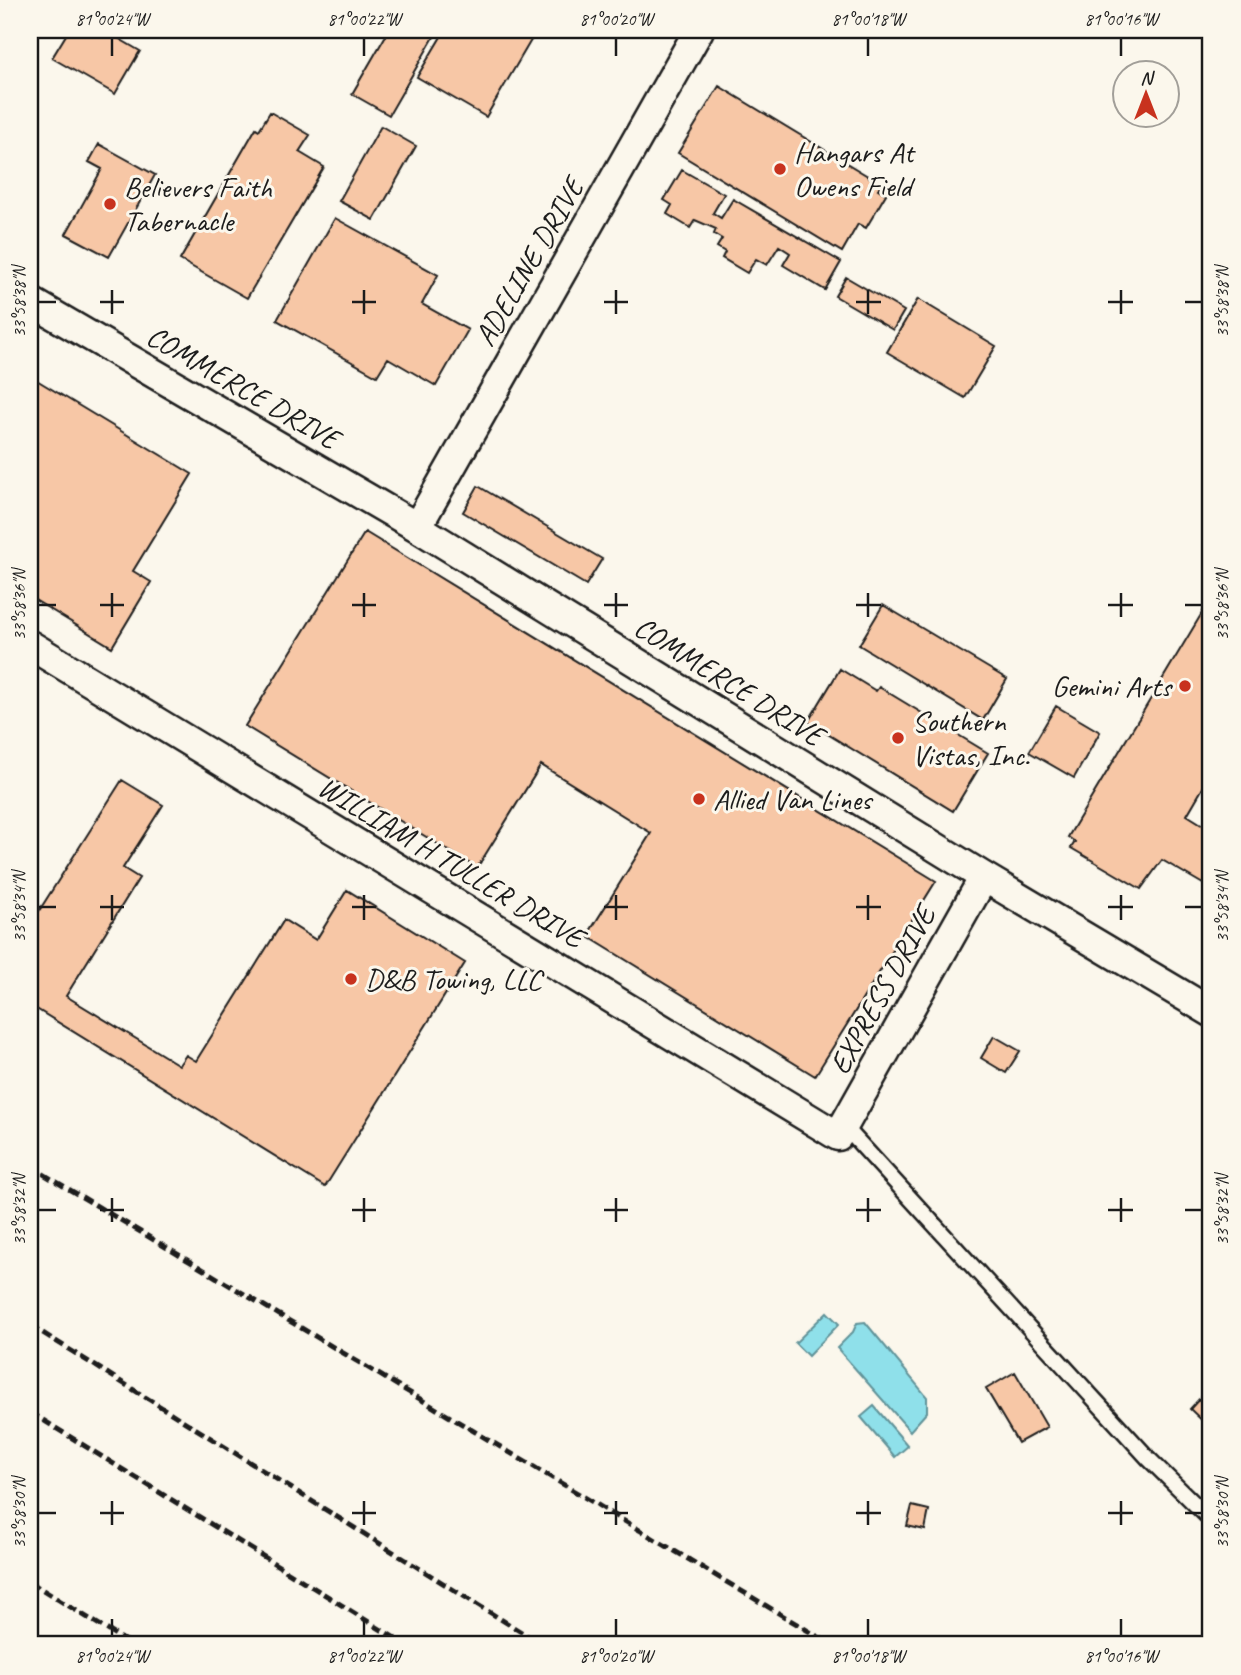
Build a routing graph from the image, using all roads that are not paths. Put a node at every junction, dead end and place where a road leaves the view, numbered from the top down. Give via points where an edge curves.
1 (699, 30) edge
2 (30, 302) edge
3 (417, 527) junction
4 (30, 645) edge
5 (984, 877) junction
6 (1211, 1012) edge
7 (841, 1131) junction
8 (1211, 1520) edge

1 - 3 street, ADELINE DRIVE
2 - 3 street, COMMERCE DRIVE
3 - 5 street, COMMERCE DRIVE
4 - 7 street, WILLIAM H TULLER DRIVE
5 - 6 street, COMMERCE DRIVE
5 - 7 street, EXPRESS DRIVE
7 - 8 lane via 1149,1460

